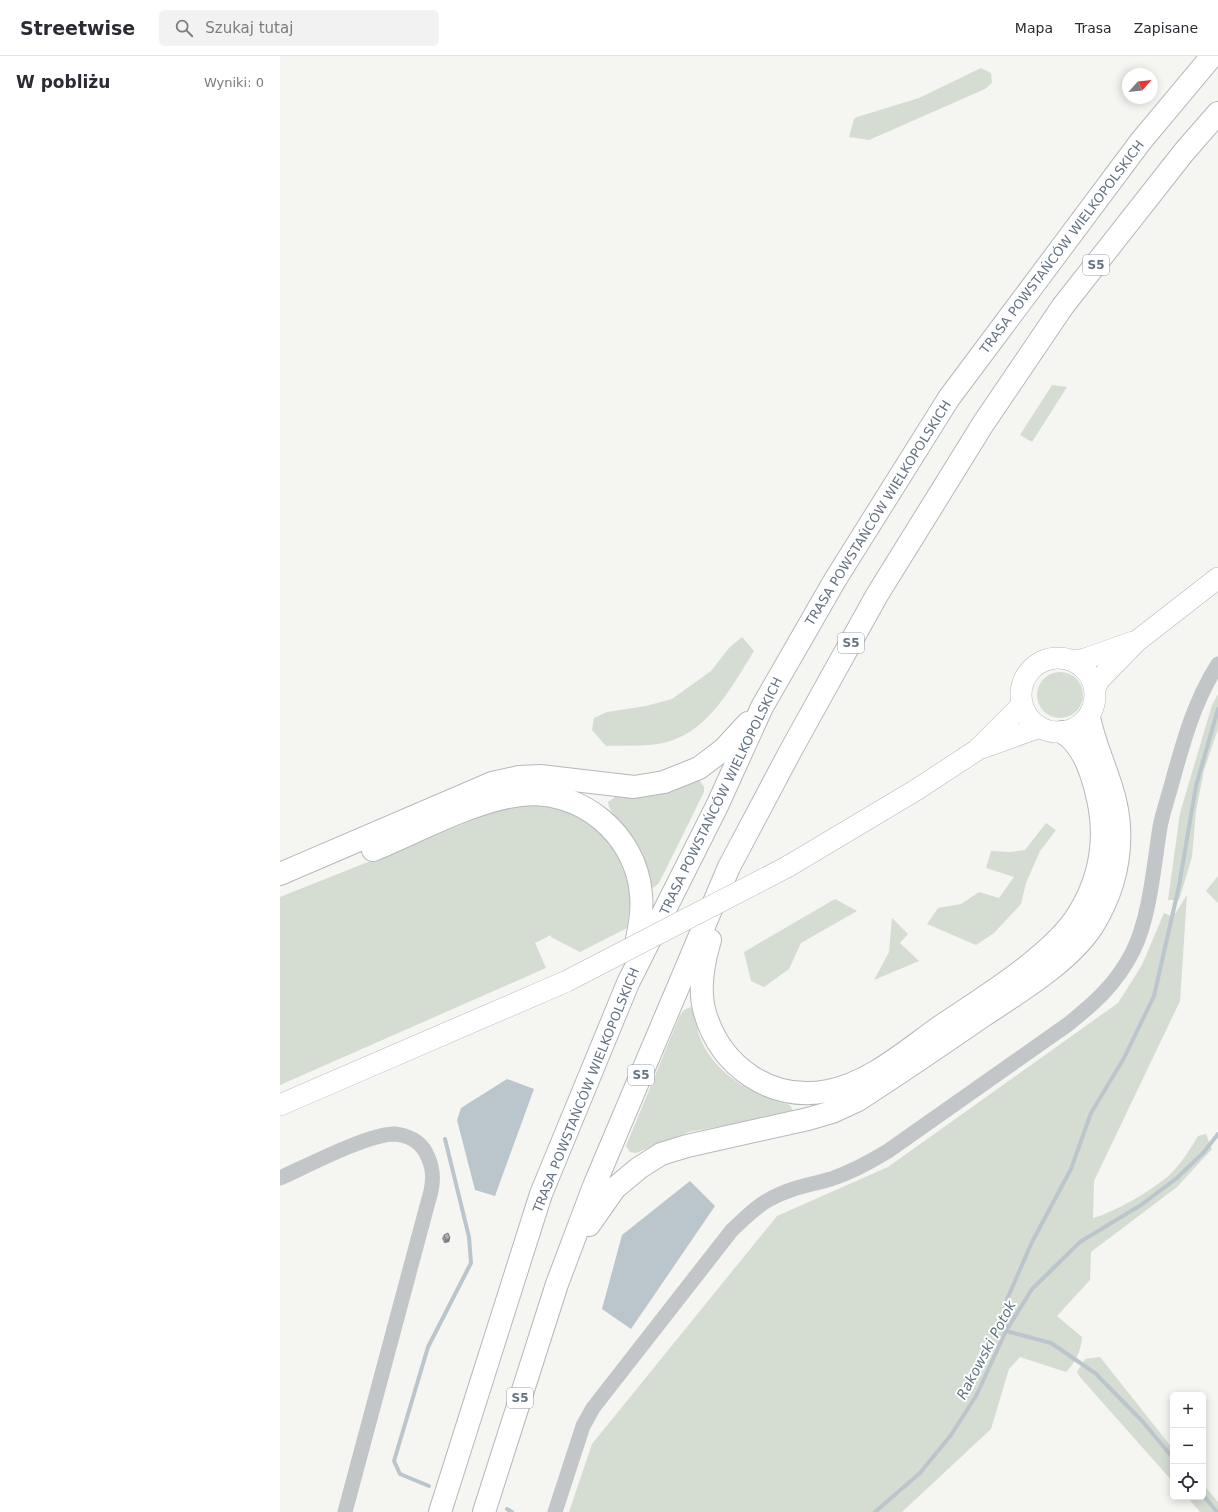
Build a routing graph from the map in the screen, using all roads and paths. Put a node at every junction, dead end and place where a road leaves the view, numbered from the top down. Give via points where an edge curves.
1 (1212, 56) edge
2 (1218, 113) edge
3 (1218, 578) edge
4 (1137, 641) junction
5 (1074, 661) junction
6 (1218, 664) edge
7 (1095, 688) junction
8 (1022, 705) junction
9 (762, 707) junction
10 (1089, 716) junction
11 (1040, 727) junction
12 (1062, 732) junction
13 (977, 750) junction
14 (729, 868) junction
15 (280, 874) edge
16 (280, 890) edge
17 (628, 983) junction
18 (280, 1106) edge
19 (280, 1178) edge
20 (557, 1284) junction
21 (345, 1512) edge
22 (440, 1512) edge
23 (484, 1512) edge
24 (555, 1512) edge

1 - 9 highway, TRASA POWSTAŃCÓW WIELKOPOLSKICH via 1141,141 949,398 835,580
2 - 14 highway, S5 via 1184,152 1063,306 983,424 877,595
3 - 4 main road
4 - 5 main road
4 - 7 main road via 1099,680
5 - 7 main road via 1091,677
5 - 8 main road via 1051,658 1030,670 1021,693
6 - 24 street via 1203,689 1190,719 1161,824 1144,921 1134,950 1116,980 1095,1003 1067,1025 888,1151 862,1167 770,1199 732,1230 593,1408 584,1426
7 - 10 main road via 1096,698
8 - 11 main road via 1026,714
8 - 13 main road
9 - 15 highway via 724,749 706,764 664,782 634,787 540,776 519,777 492,783
9 - 17 highway, TRASA POWSTAŃCÓW WIELKOPOLSKICH via 717,806
10 - 12 main road via 1072,730
10 - 20 highway via 1116,802 1119,851 1114,878 1104,905 1076,946 1018,992 858,1100 808,1119 661,1154 639,1168 615,1188 597,1211
11 - 12 main road
11 - 13 main road
12 - 14 highway via 1072,738 1082,753 1096,788 1101,814 1102,843 1098,871 1078,916 1037,958 880,1068 855,1082 828,1091 802,1093 775,1088 748,1076 727,1056 714,1036 705,1012 701,984 705,957
13 - 18 main road, bridge via 916,790 787,867 566,981
14 - 20 highway, S5 via 594,1186
16 - 17 highway via 478,805 521,795 550,796 579,805 600,817 627,848 641,892 642,918
17 - 22 highway, TRASA POWSTAŃCÓW WIELKOPOLSKICH via 541,1194
19 - 21 street via 365,1141 392,1134 418,1142 432,1167 431,1191
20 - 23 highway, S5

